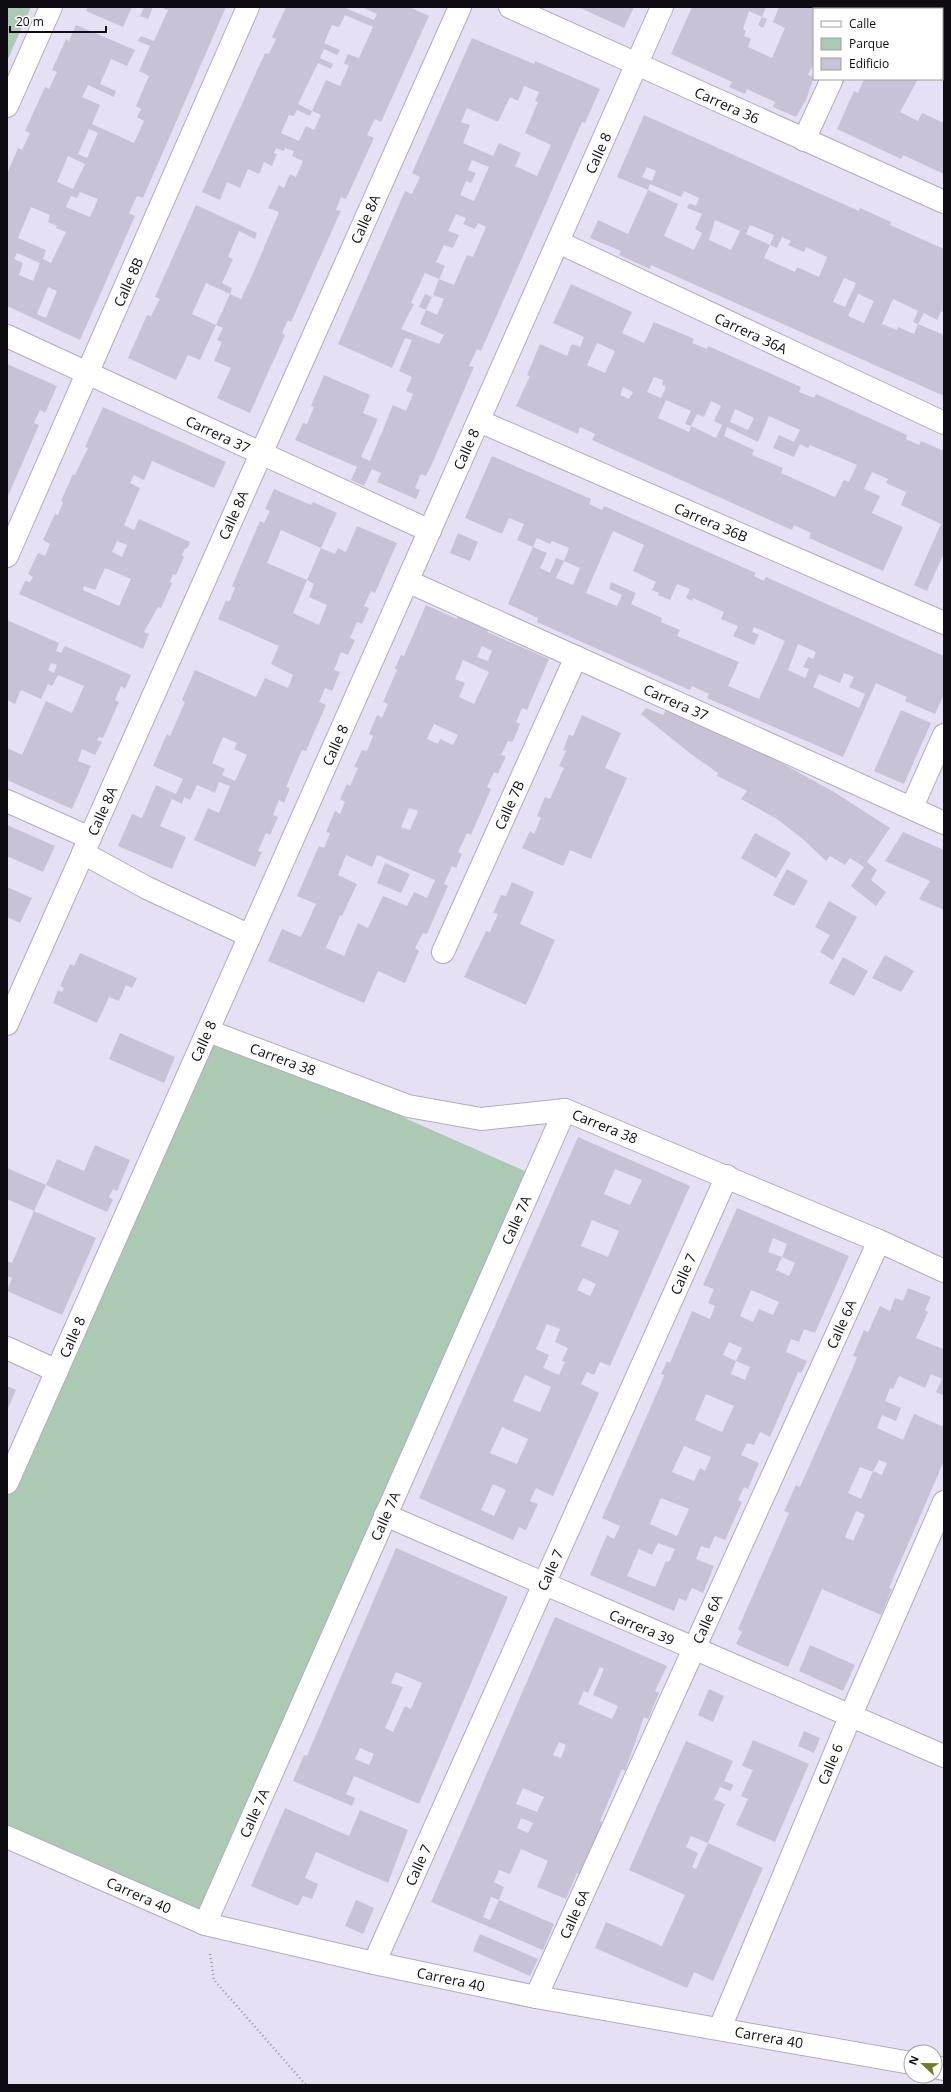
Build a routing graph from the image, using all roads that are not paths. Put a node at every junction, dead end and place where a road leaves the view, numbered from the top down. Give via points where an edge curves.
1 (51, 7) edge
2 (248, 7) edge
3 (460, 7) edge
4 (510, 7) edge
5 (662, 7) edge
6 (637, 65) junction
7 (832, 80) edge
8 (7, 106) edge
9 (804, 140) junction
10 (944, 202) edge
11 (558, 242) junction
12 (7, 336) edge
13 (87, 373) junction
14 (478, 421) junction
15 (944, 423) edge
16 (261, 453) junction
17 (430, 531) junction
18 (7, 556) edge
19 (407, 581) junction
20 (944, 623) edge
21 (576, 658) junction
22 (944, 735) edge
23 (7, 801) edge
24 (912, 807) junction
25 (944, 823) edge
26 (86, 846) junction
27 (250, 936) junction
28 (443, 952) dead end
29 (7, 1024) edge
30 (208, 1031) junction
31 (565, 1110) junction
32 (727, 1176) junction
33 (879, 1241) junction
34 (944, 1271) edge
35 (7, 1348) edge
36 (56, 1371) junction
37 (7, 1482) edge
38 (944, 1502) edge
39 (385, 1515) junction
40 (544, 1584) junction
41 (694, 1649) junction
42 (850, 1717) junction
43 (944, 1756) edge
44 (7, 1837) edge
45 (205, 1924) junction
46 (374, 1963) junction
47 (536, 1997) junction
48 (720, 2028) junction
49 (903, 2062) edge

1 - 8 street
2 - 13 street, Calle 8B
3 - 16 street, Calle 8A
4 - 6 street, Carrera 36
5 - 6 street, Calle 8
6 - 9 street, Carrera 36
6 - 11 street, Calle 8
7 - 9 street
9 - 10 street, Carrera 36
11 - 14 street, Calle 8
11 - 15 street, Carrera 36A
12 - 13 street, Carrera 37
13 - 16 street, Carrera 37
13 - 18 street, Calle 8B
14 - 17 street, Calle 8
14 - 20 street, Carrera 36B
16 - 17 street, Carrera 37
16 - 26 street, Calle 8A
17 - 19 street, Calle 8
19 - 21 street, Carrera 37
19 - 27 street, Calle 8
21 - 24 street, Carrera 37
21 - 28 street, Calle 7B
22 - 24 street
23 - 26 street
24 - 25 street, Carrera 37
26 - 27 street via 147,888
26 - 29 street, Calle 8A
27 - 30 street, Calle 8
30 - 31 street, Carrera 38 via 408,1106 481,1119
30 - 36 street, Calle 8
31 - 32 street, Carrera 38
31 - 39 street, Calle 7A
32 - 33 street, Carrera 38
32 - 40 street, Calle 7
33 - 34 street, Carrera 38
33 - 41 street, Calle 6A
35 - 36 street
36 - 37 street, Calle 8
38 - 42 street, Calle 6
39 - 40 street, Carrera 39
39 - 45 street, Calle 7A
40 - 41 street, Carrera 39
40 - 46 street, Calle 7
41 - 42 street, Carrera 39
41 - 47 street, Calle 6A
42 - 43 street, Carrera 39
42 - 48 street, Calle 6
44 - 45 street, Carrera 40
45 - 46 street, Carrera 40
46 - 47 street, Carrera 40
47 - 48 street, Carrera 40
48 - 49 street, Carrera 40

